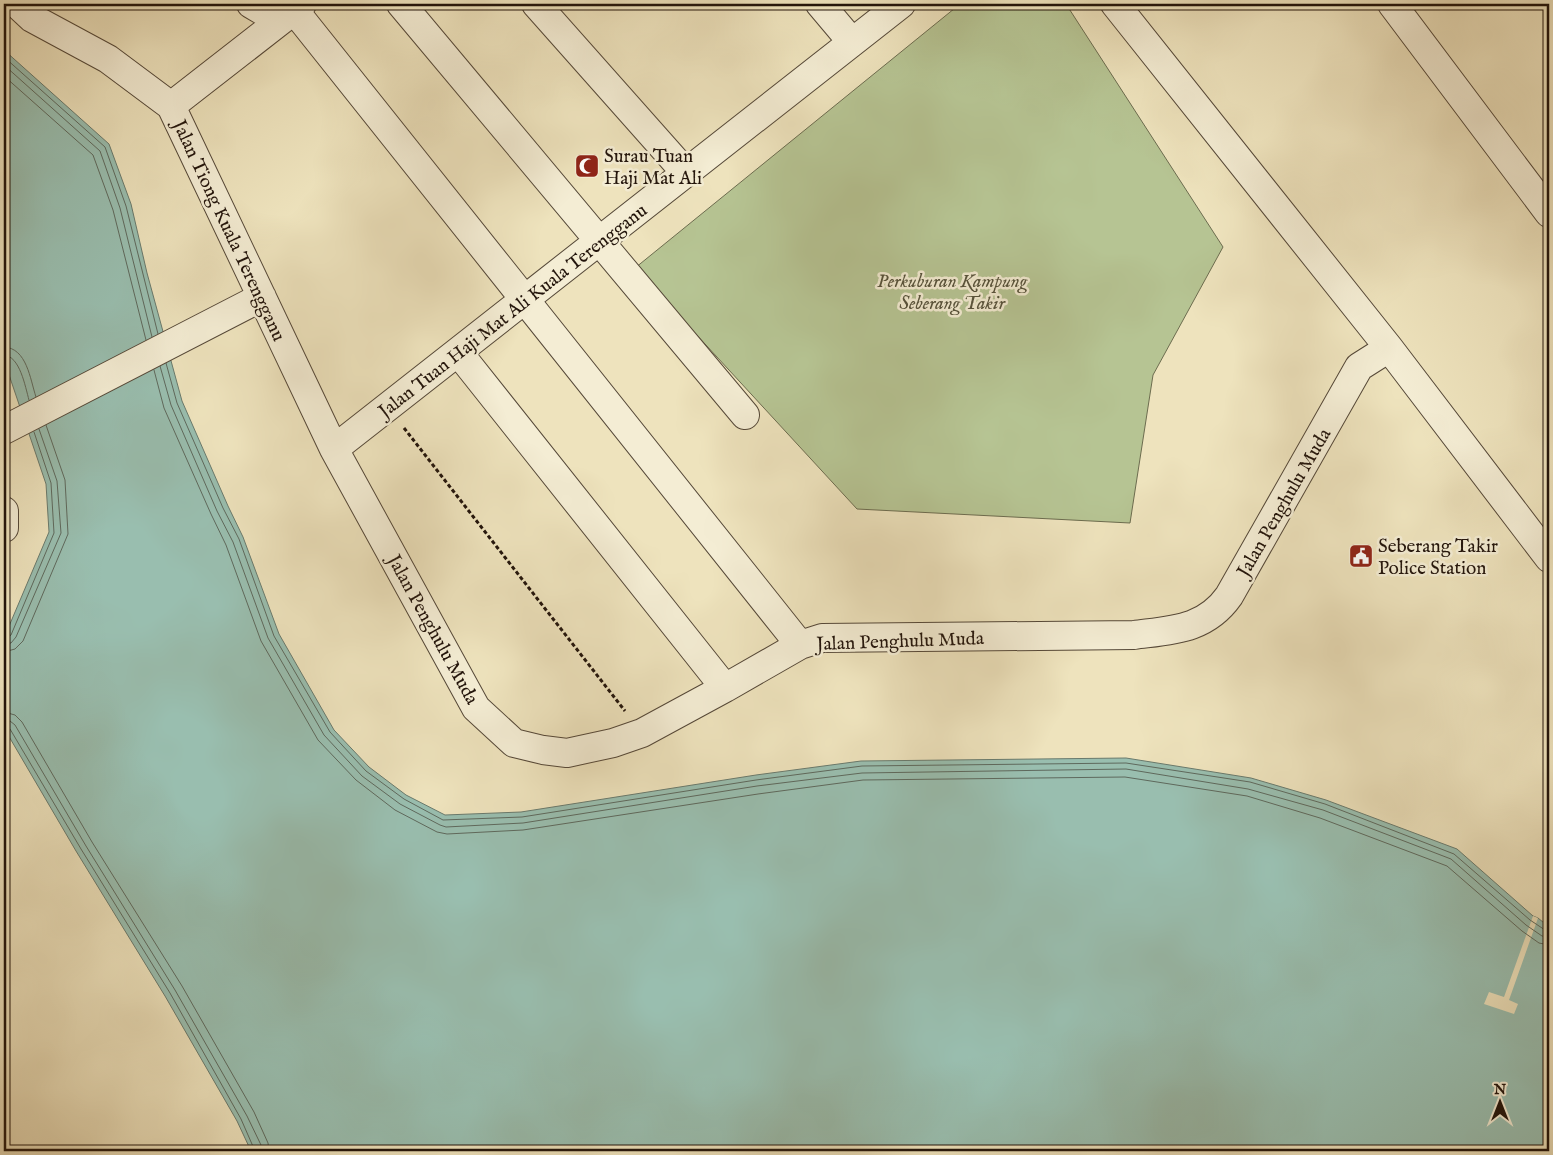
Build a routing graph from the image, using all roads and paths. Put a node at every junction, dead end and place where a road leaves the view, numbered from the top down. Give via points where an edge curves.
1 (17, 4) edge
2 (251, 4) edge
3 (401, 4) edge
4 (536, 4) edge
5 (820, 4) edge
6 (901, 4) edge
7 (1115, 4) edge
8 (1392, 4) edge
9 (292, 12) edge
10 (852, 42) junction
11 (171, 106) junction
12 (686, 174) junction
13 (1549, 213) edge
14 (600, 241) junction
15 (262, 297) junction
16 (525, 300) junction
17 (1389, 348) junction
18 (458, 352) junction
19 (388, 408) junction
20 (744, 415) dead end
21 (11, 426) edge
22 (334, 449) junction
23 (4, 511) edge
24 (4, 528) edge
25 (1549, 558) edge
26 (800, 645) junction
27 (725, 688) junction
28 (642, 733) junction

1 - 11 street via 32,18 108,59
2 - 9 street
3 - 14 street
4 - 12 street
5 - 10 street
6 - 10 street, Jalan Tuan Haji Mat Ali Kuala Terengganu
7 - 17 street
8 - 13 street
9 - 11 street, Jalan Tiong Kuala Terengganu
9 - 16 street
10 - 12 street, Jalan Tuan Haji Mat Ali Kuala Terengganu
11 - 15 street, Jalan Tiong Kuala Terengganu
12 - 14 street, Jalan Tuan Haji Mat Ali Kuala Terengganu
14 - 16 street, Jalan Tuan Haji Mat Ali Kuala Terengganu
14 - 20 street
15 - 21 street
15 - 22 street, Jalan Tiong Kuala Terengganu
16 - 18 street, Jalan Tuan Haji Mat Ali Kuala Terengganu
16 - 26 street
17 - 25 street
17 - 26 street, Jalan Penghulu Muda via 1359,367 1229,596 1212,616 1178,630 1134,635 822,638
18 - 19 street, Jalan Tuan Haji Mat Ali Kuala Terengganu
18 - 27 street
19 - 22 street, Jalan Tuan Haji Mat Ali Kuala Terengganu
19 - 28 path
22 - 28 street, Jalan Penghulu Muda via 482,714 514,742 567,753 613,744
23 - 24 street
26 - 27 street, Jalan Penghulu Muda
27 - 28 street, Jalan Penghulu Muda

